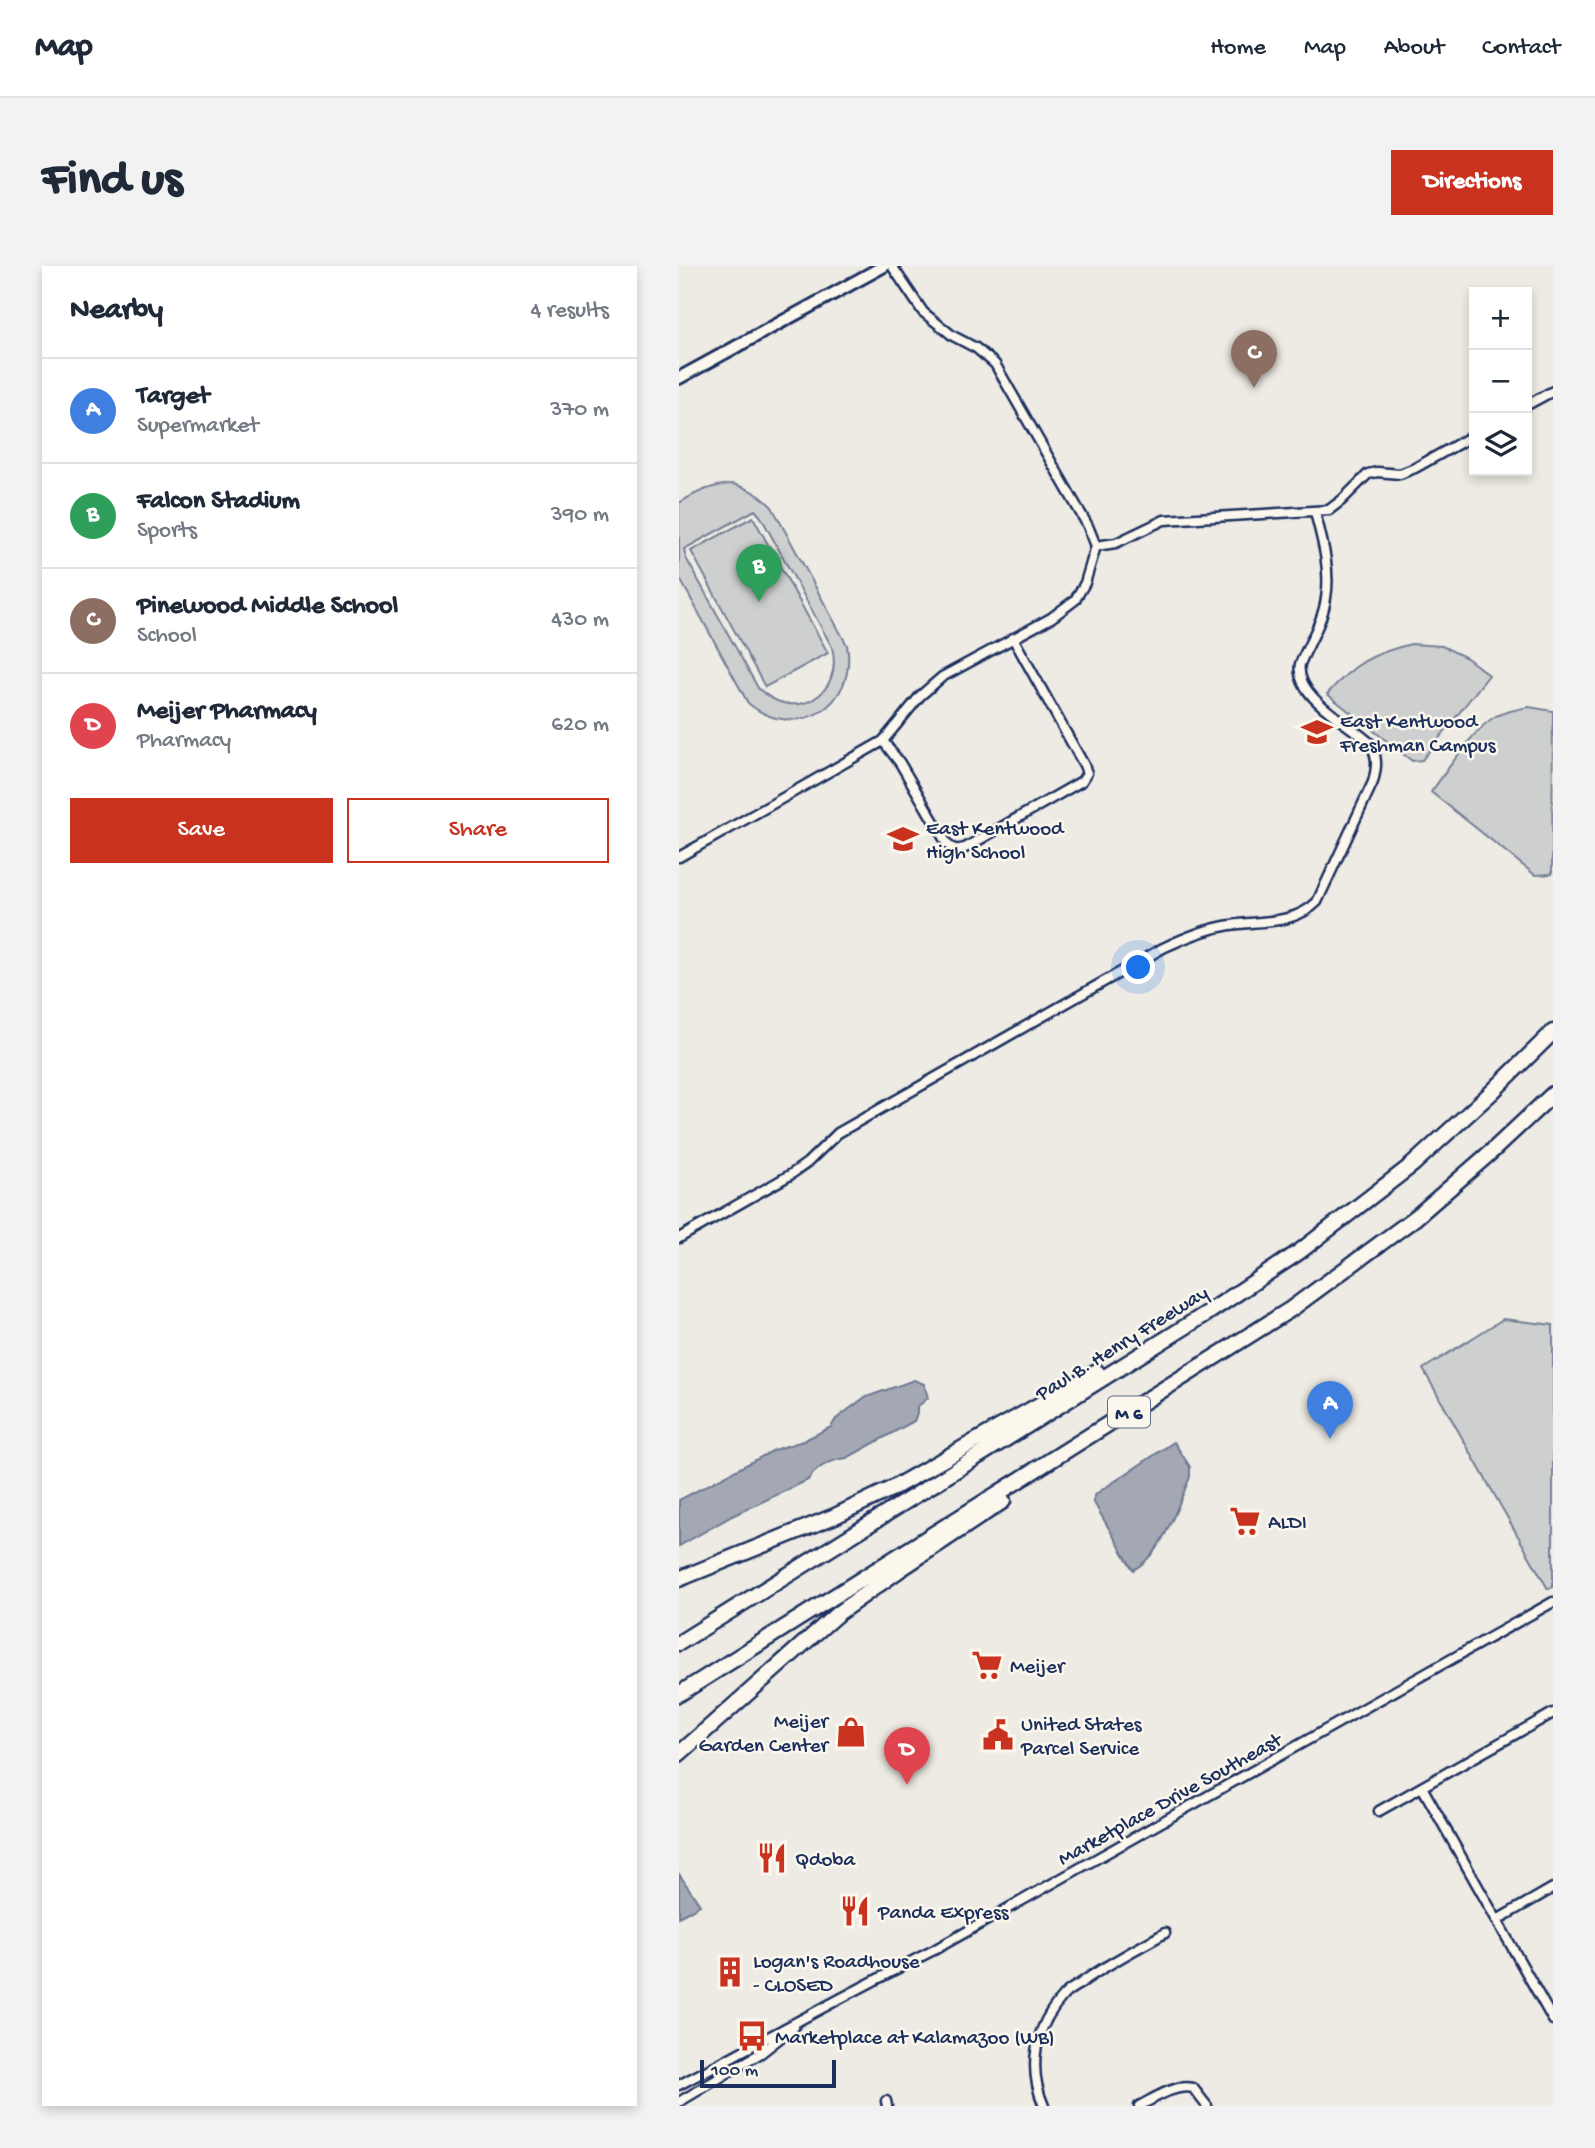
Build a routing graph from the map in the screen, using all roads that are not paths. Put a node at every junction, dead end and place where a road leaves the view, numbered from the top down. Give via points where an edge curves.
1 (884, 266) edge
2 (892, 266) edge
3 (679, 378) edge
4 (1553, 391) edge
5 (1532, 402) edge
6 (1469, 438) edge
7 (1315, 512) junction
8 (1096, 546) junction
9 (1013, 638) junction
10 (883, 741) junction
11 (679, 857) edge
12 (1553, 1032) edge
13 (1553, 1094) edge
14 (679, 1238) edge
15 (1209, 1312) junction
16 (1227, 1351) junction
17 (679, 1579) edge
18 (1553, 1602) edge
19 (679, 1643) edge
20 (679, 1694) edge
21 (1553, 1713) edge
22 (679, 1754) edge
23 (1422, 1787) junction
24 (1379, 1811) dead end
25 (1553, 1888) edge
26 (1497, 1920) junction
27 (1165, 1933) dead end
28 (1553, 2020) edge
29 (801, 2021) junction
30 (679, 2085) edge
31 (679, 2102) edge
32 (1044, 2106) edge
33 (1139, 2106) edge
34 (1207, 2106) edge

1 - 3 main road
2 - 8 street via 923,312 995,364
4 - 5 street
6 - 7 street via 1400,474 1368,474 1329,510
7 - 8 street via 1164,520 1116,543
7 - 14 street via 1324,549 1326,598 1300,664 1300,681 1311,697 1370,743 1377,766 1317,902 1290,918 1206,930 1163,948 838,1133 790,1175
8 - 9 street via 1075,600
9 - 10 street via 942,677
9 - 10 street via 1084,765 1087,773 1082,781 957,850 947,844
10 - 11 street
12 - 15 highway, Paul B. Henry Freeway / M 6 via 1412,1165 1330,1230
13 - 16 highway, M 6 via 1415,1218
15 - 17 highway via 893,1488
15 - 19 highway, Paul B. Henry Freeway / M 6
16 - 20 highway, M 6
16 - 22 highway via 869,1590 801,1644
18 - 29 street, Marketplace Drive Southeast
21 - 23 street
23 - 24 street
23 - 26 street
25 - 26 street
26 - 28 street
27 - 32 street via 1064,1994 1045,2023 1035,2050 1034,2073
29 - 30 street, Marketplace Drive Southeast
29 - 31 street, Marketplace Drive Southeast via 761,2053
33 - 34 street via 1186,2087 1193,2088

